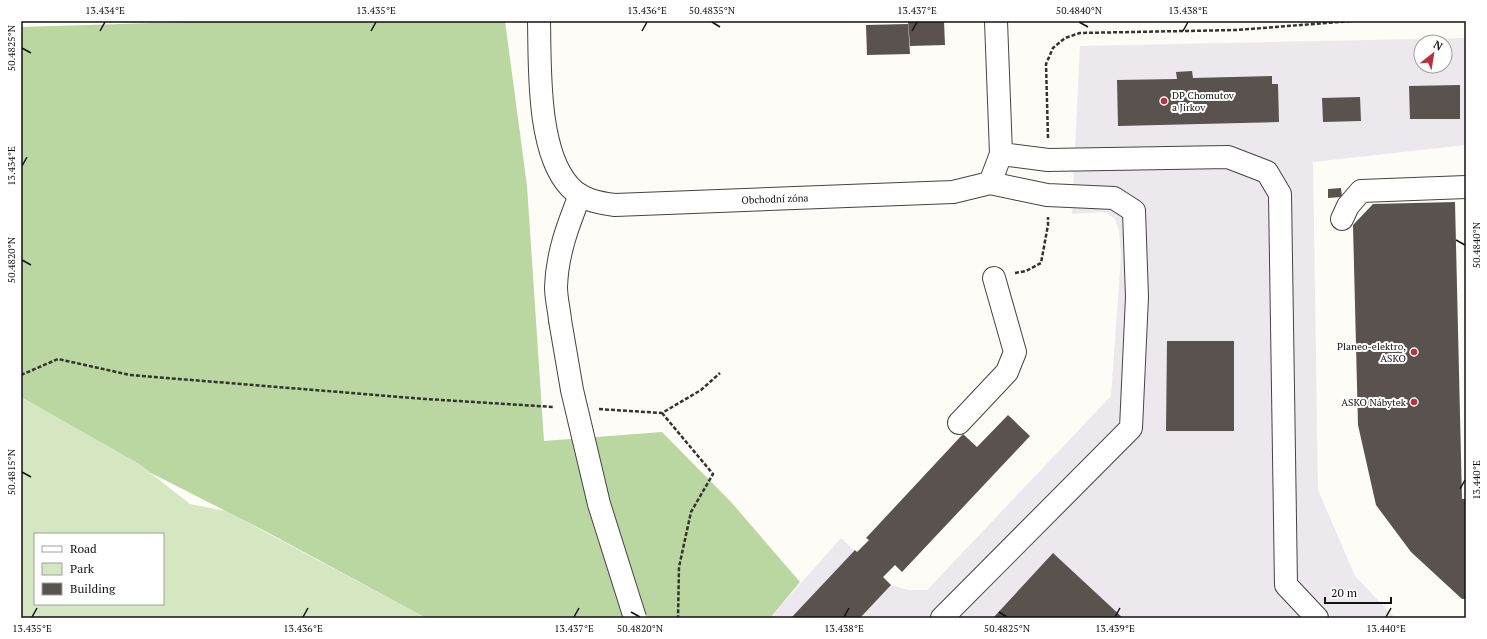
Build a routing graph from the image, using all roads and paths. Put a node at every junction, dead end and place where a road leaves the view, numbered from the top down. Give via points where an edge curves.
1 (539, 21) edge
2 (996, 21) edge
3 (1352, 21) edge
4 (1001, 154) junction
5 (1048, 160) junction
6 (990, 183) junction
7 (1466, 188) edge
8 (580, 195) junction
9 (1047, 195) junction
10 (1342, 219) dead end
11 (994, 278) joint
12 (720, 373) dead end
13 (21, 375) edge
14 (559, 407) dead end
15 (598, 409) dead end
16 (662, 413) junction
17 (959, 423) dead end
18 (635, 618) edge
19 (678, 618) edge
20 (942, 618) edge
21 (1317, 618) edge

1 - 8 street, Obchodní zóna via 546,132 558,169 571,188
2 - 4 street
3 - 5 path via 1237,30 1080,33 1065,38 1053,48 1046,64
4 - 5 street
4 - 6 street
5 - 21 street via 1228,157 1267,172 1280,194 1286,585
6 - 8 street, Obchodní zóna via 953,192 630,204 601,203
6 - 9 street
7 - 10 street via 1361,191 1348,206
8 - 18 street, bridge via 564,234 558,265 556,288 560,320 572,390 599,504
9 - 11 path via 1048,225 1040,263 1026,271
9 - 20 street via 1114,198 1134,211 1137,297 1130,428
11 - 17 street via 1015,352 1007,372
12 - 16 path via 701,390
13 - 14 path via 58,359 130,375
15 - 16 path
16 - 19 path via 713,474 691,512 679,567

